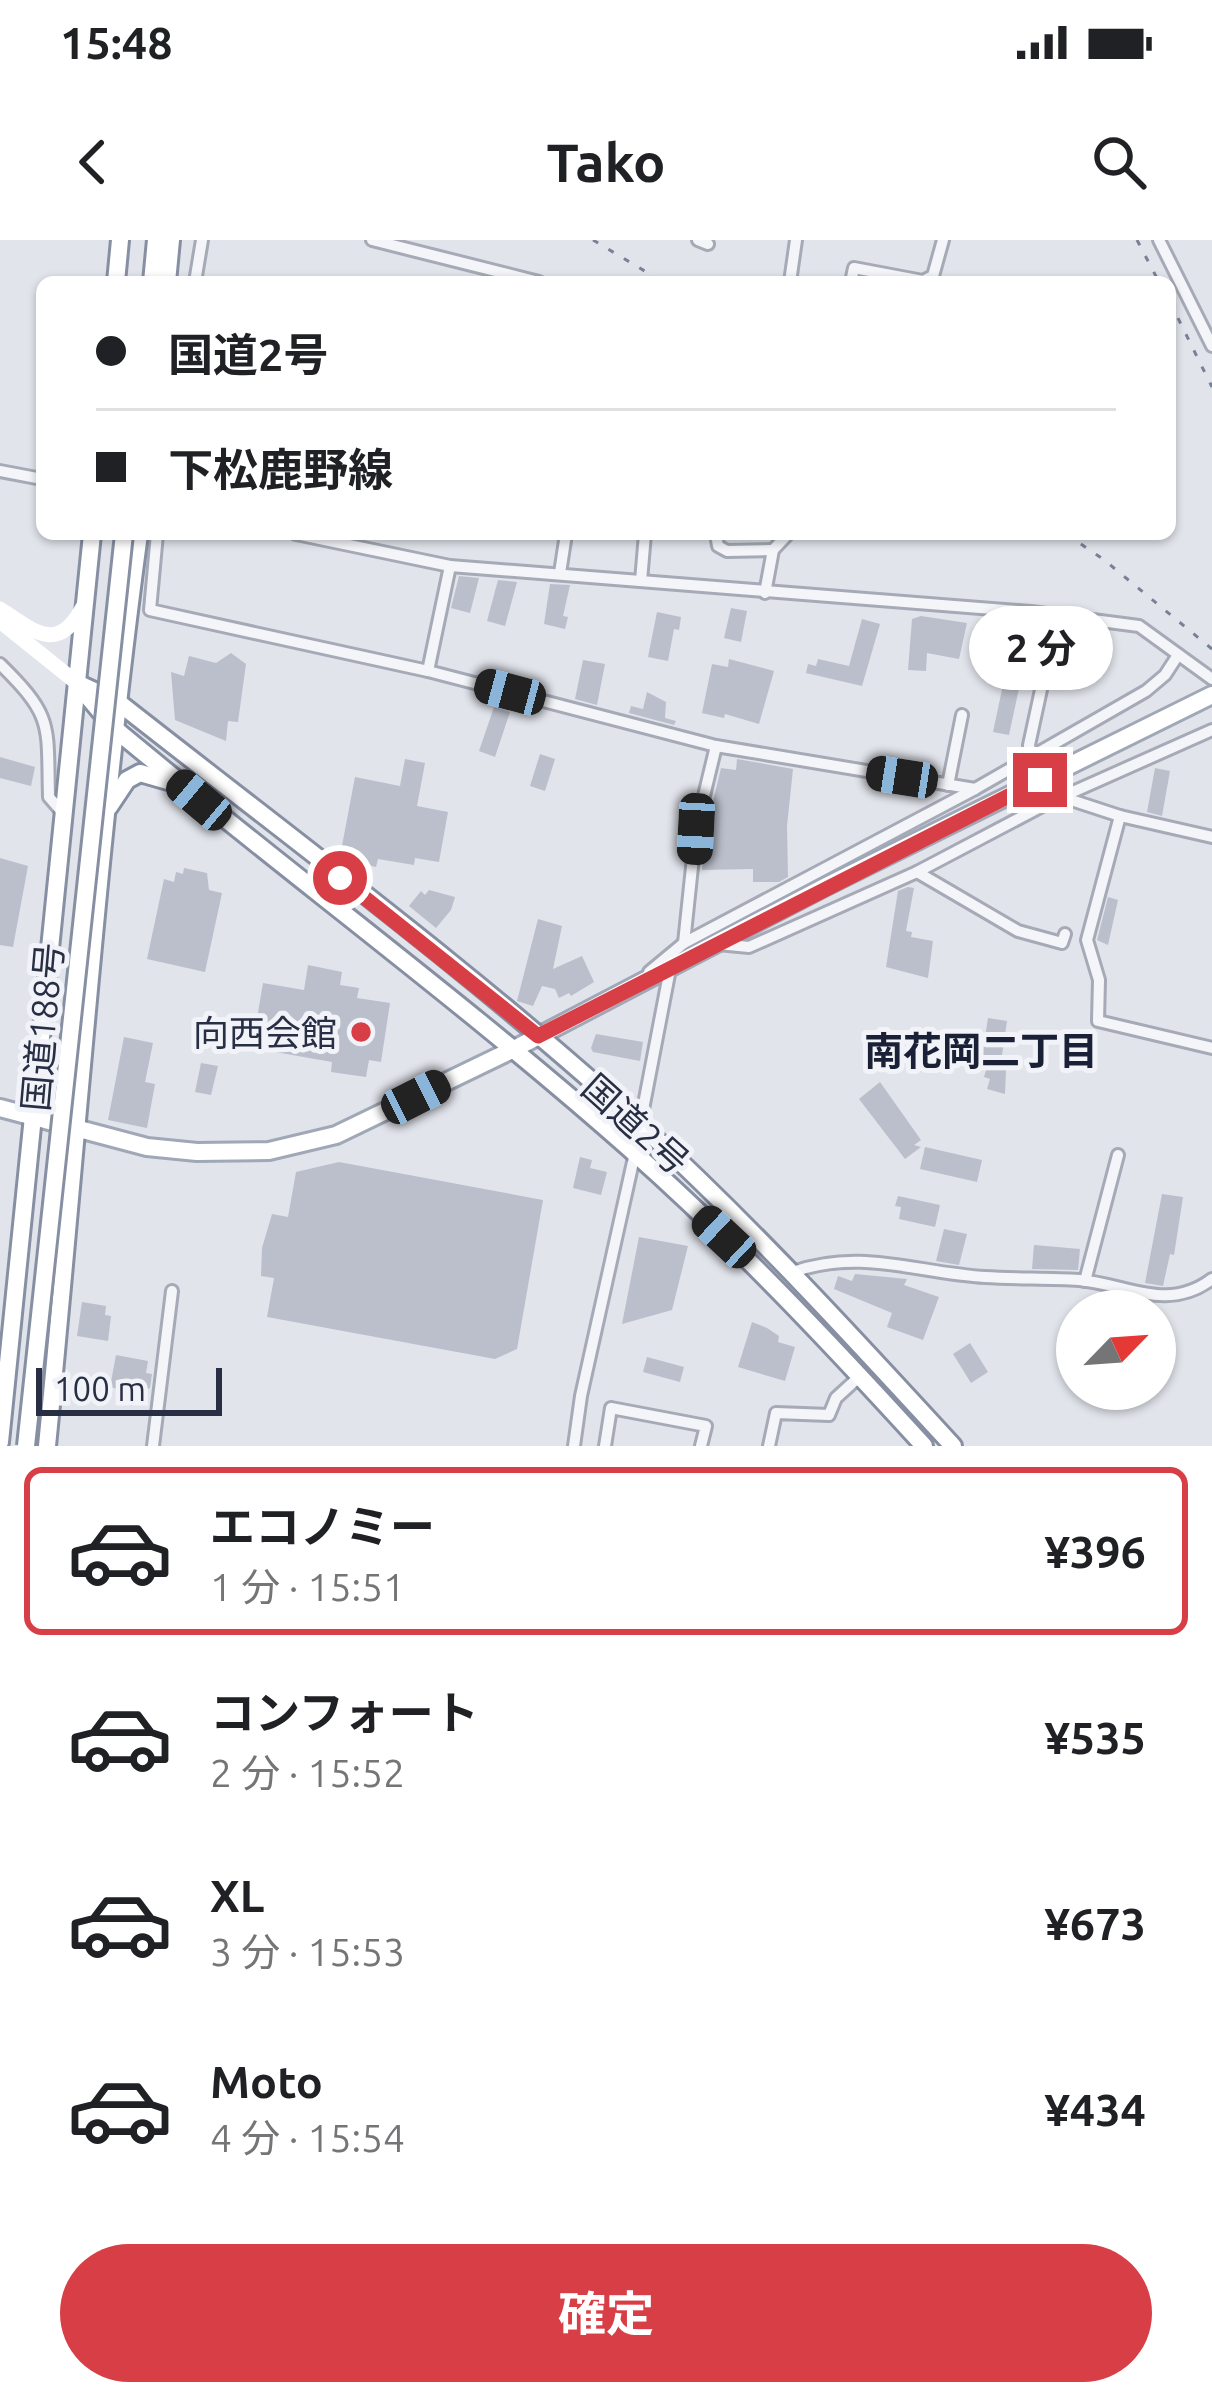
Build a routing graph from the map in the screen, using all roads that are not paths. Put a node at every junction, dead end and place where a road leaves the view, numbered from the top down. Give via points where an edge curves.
1 (120, 240) edge
2 (155, 240) edge
3 (171, 240) edge
4 (202, 240) edge
5 (372, 240) edge
6 (796, 240) edge
7 (944, 240) edge
8 (1160, 240) edge
9 (117, 276) edge
10 (157, 276) edge
11 (158, 276) edge
12 (196, 276) edge
13 (514, 276) edge
14 (791, 276) edge
15 (852, 276) edge
16 (896, 276) edge
17 (933, 276) edge
18 (1212, 346) edge
19 (0, 471) edge
20 (36, 478) edge
21 (91, 540) edge
22 (124, 540) edge
23 (138, 540) edge
24 (156, 540) edge
25 (325, 540) edge
26 (565, 540) edge
27 (644, 540) edge
28 (717, 540) edge
29 (782, 540) edge
30 (772, 550) junction
31 (450, 566) junction
32 (560, 573) junction
33 (641, 581) junction
34 (765, 593) junction
35 (84, 605) junction
36 (0, 609) edge
37 (1058, 616) junction
38 (0, 621) edge
39 (1178, 655) junction
40 (0, 664) edge
41 (428, 670) junction
42 (1212, 679) edge
43 (77, 683) junction
44 (1212, 695) edge
45 (118, 702) junction
46 (962, 715) dead end
47 (1212, 730) edge
48 (108, 731) junction
49 (716, 746) junction
50 (1030, 762) junction
51 (948, 784) junction
52 (975, 789) junction
53 (1062, 797) junction
54 (199, 800) junction
55 (62, 812) junction
56 (1120, 816) junction
57 (103, 818) junction
58 (1212, 837) edge
59 (917, 872) junction
60 (1065, 934) dead end
61 (684, 943) junction
62 (715, 944) junction
63 (670, 966) junction
64 (634, 986) junction
65 (538, 1036) junction
66 (1212, 1048) edge
67 (514, 1049) junction
68 (0, 1108) edge
69 (33, 1115) junction
70 (640, 1125) junction
71 (79, 1129) junction
72 (635, 1153) junction
73 (1118, 1155) dead end
74 (793, 1272) junction
75 (1212, 1280) edge
76 (1085, 1281) junction
77 (9, 1282) edge
78 (172, 1291) dead end
79 (860, 1376) junction
80 (0, 1442) edge
81 (26, 1446) edge
82 (47, 1446) edge
83 (153, 1446) edge
84 (574, 1446) edge
85 (605, 1446) edge
86 (700, 1446) edge
87 (769, 1446) edge
88 (924, 1446) edge
89 (952, 1446) edge

1 - 9 main road
2 - 10 main road
3 - 11 main road
4 - 12 street
5 - 13 street
6 - 14 street
7 - 17 street
8 - 18 street
15 - 16 street via 854,268
19 - 20 street
21 - 35 main road
22 - 48 main road, bridge
23 - 45 main road
24 - 41 street via 150,610
25 - 31 street
26 - 32 street
27 - 33 street
28 - 30 street via 727,551
29 - 30 street
30 - 34 street
31 - 32 street
31 - 41 street
32 - 33 street
33 - 34 street
34 - 37 street
35 - 36 main road via 60,635 40,634
35 - 43 main road
37 - 39 street via 1139,626
37 - 50 street
38 - 43 main road
39 - 42 street
39 - 50 street via 1146,691
40 - 55 street via 38,703 49,797
41 - 49 street
43 - 45 main road, 国道2号
43 - 48 main road, 国道2号
43 - 55 main road, 国道188号
44 - 62 main road
45 - 48 main road, 国道188号
45 - 65 main road, 国道2号
46 - 51 street
47 - 53 street
48 - 54 main road, 国道2号
48 - 57 main road, 国道188号
48 - 81 main road, 国道188号, bridge
49 - 51 street
49 - 61 street via 696,829
50 - 52 street
51 - 52 street
52 - 61 street
53 - 56 street
53 - 59 street via 1046,798
54 - 57 main road via 140,773
54 - 67 main road, 国道2号
55 - 69 main road, 国道188号
56 - 58 street
56 - 66 street via 1088,940 1099,980 1098,1021
57 - 71 main road, 国道188号
59 - 60 street via 1018,931 1062,943
59 - 62 street via 749,947
61 - 64 street
62 - 63 main road
63 - 64 main road
63 - 70 street
64 - 65 main road
65 - 67 main road
65 - 70 main road, 国道2号
67 - 71 main road via 336,1135 268,1151 147,1147
67 - 72 main road, 国道2号
68 - 69 main road
69 - 71 main road
69 - 77 main road, 国道188号
70 - 74 main road, 国道2号
71 - 82 main road, 国道188号
72 - 79 main road, 国道2号
72 - 84 street
73 - 76 street
74 - 76 street via 826,1261 883,1262
74 - 89 main road, 国道2号
75 - 76 street via 1156,1298
77 - 80 main road, 国道188号
78 - 83 street
79 - 87 street via 829,1415 776,1413
79 - 88 main road, 国道2号
85 - 86 street via 611,1408 706,1426

